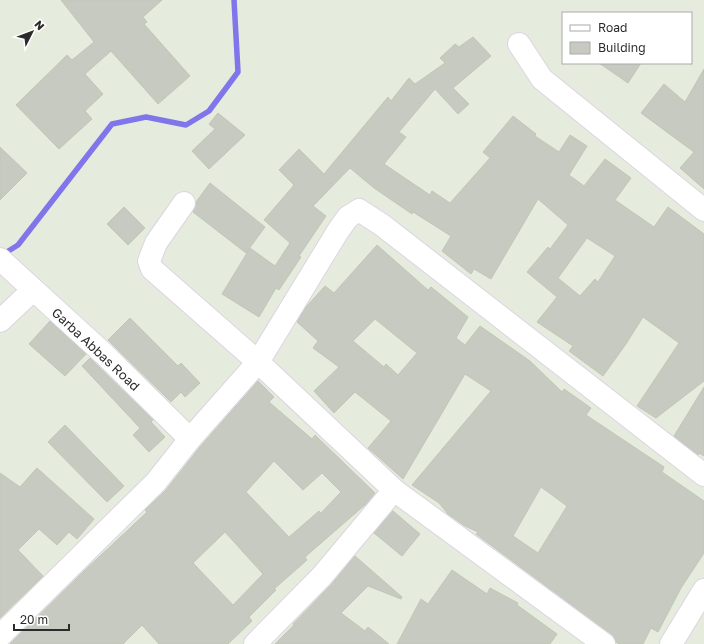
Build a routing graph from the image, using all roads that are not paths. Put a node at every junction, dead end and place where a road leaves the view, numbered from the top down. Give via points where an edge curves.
1 (518, 44) dead end
2 (184, 203) dead end
3 (704, 210) edge
4 (7, 267) edge
5 (33, 290) junction
6 (0, 321) edge
7 (258, 362) junction
8 (190, 439) junction
9 (704, 474) edge
10 (394, 490) junction
11 (704, 590) edge
12 (0, 636) edge
13 (255, 644) edge
14 (604, 644) edge
15 (671, 644) edge

1 - 3 street via 542,79
2 - 7 street via 156,243 149,260 152,269
4 - 5 street, Garba Abbas Road
5 - 6 street
5 - 8 street, Garba Abbas Road via 103,353
7 - 8 street
7 - 9 street via 338,231 348,217 359,210 382,225
7 - 10 street
8 - 12 street via 156,482
10 - 13 street via 322,576
10 - 14 street
11 - 15 street

